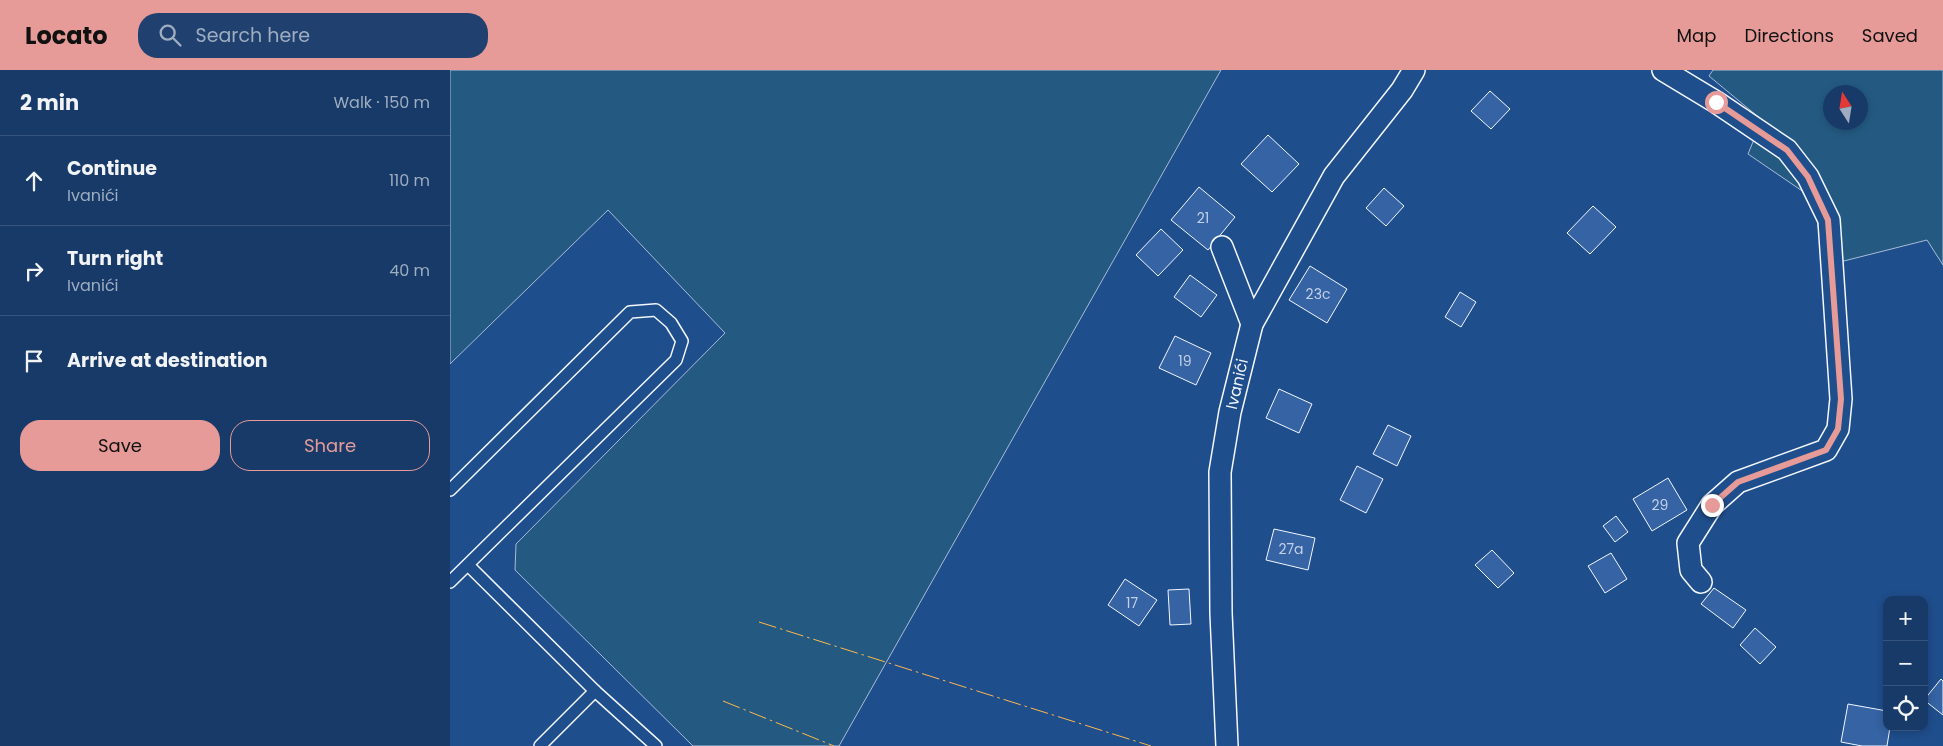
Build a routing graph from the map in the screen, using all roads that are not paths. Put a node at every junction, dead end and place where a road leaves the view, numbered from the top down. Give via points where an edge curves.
1 (1414, 70) edge
2 (1663, 70) edge
3 (1222, 247) dead end
4 (1252, 324) junction
5 (450, 490) edge
6 (468, 564) junction
7 (450, 582) edge
8 (1701, 582) dead end
9 (595, 691) junction
10 (540, 746) edge
11 (656, 746) edge
12 (1227, 746) edge

1 - 4 street, Ivanići via 1334,176
2 - 8 street via 1787,150 1808,177 1828,220 1832,259 1841,399 1838,429 1826,450 1738,482 1712,505 1688,543 1691,570
3 - 4 street
4 - 12 street, Ivanići via 1230,412 1220,472
5 - 6 lane via 630,312 656,310 671,323 682,341 676,360
6 - 7 lane
6 - 9 lane
9 - 10 lane
9 - 11 lane

